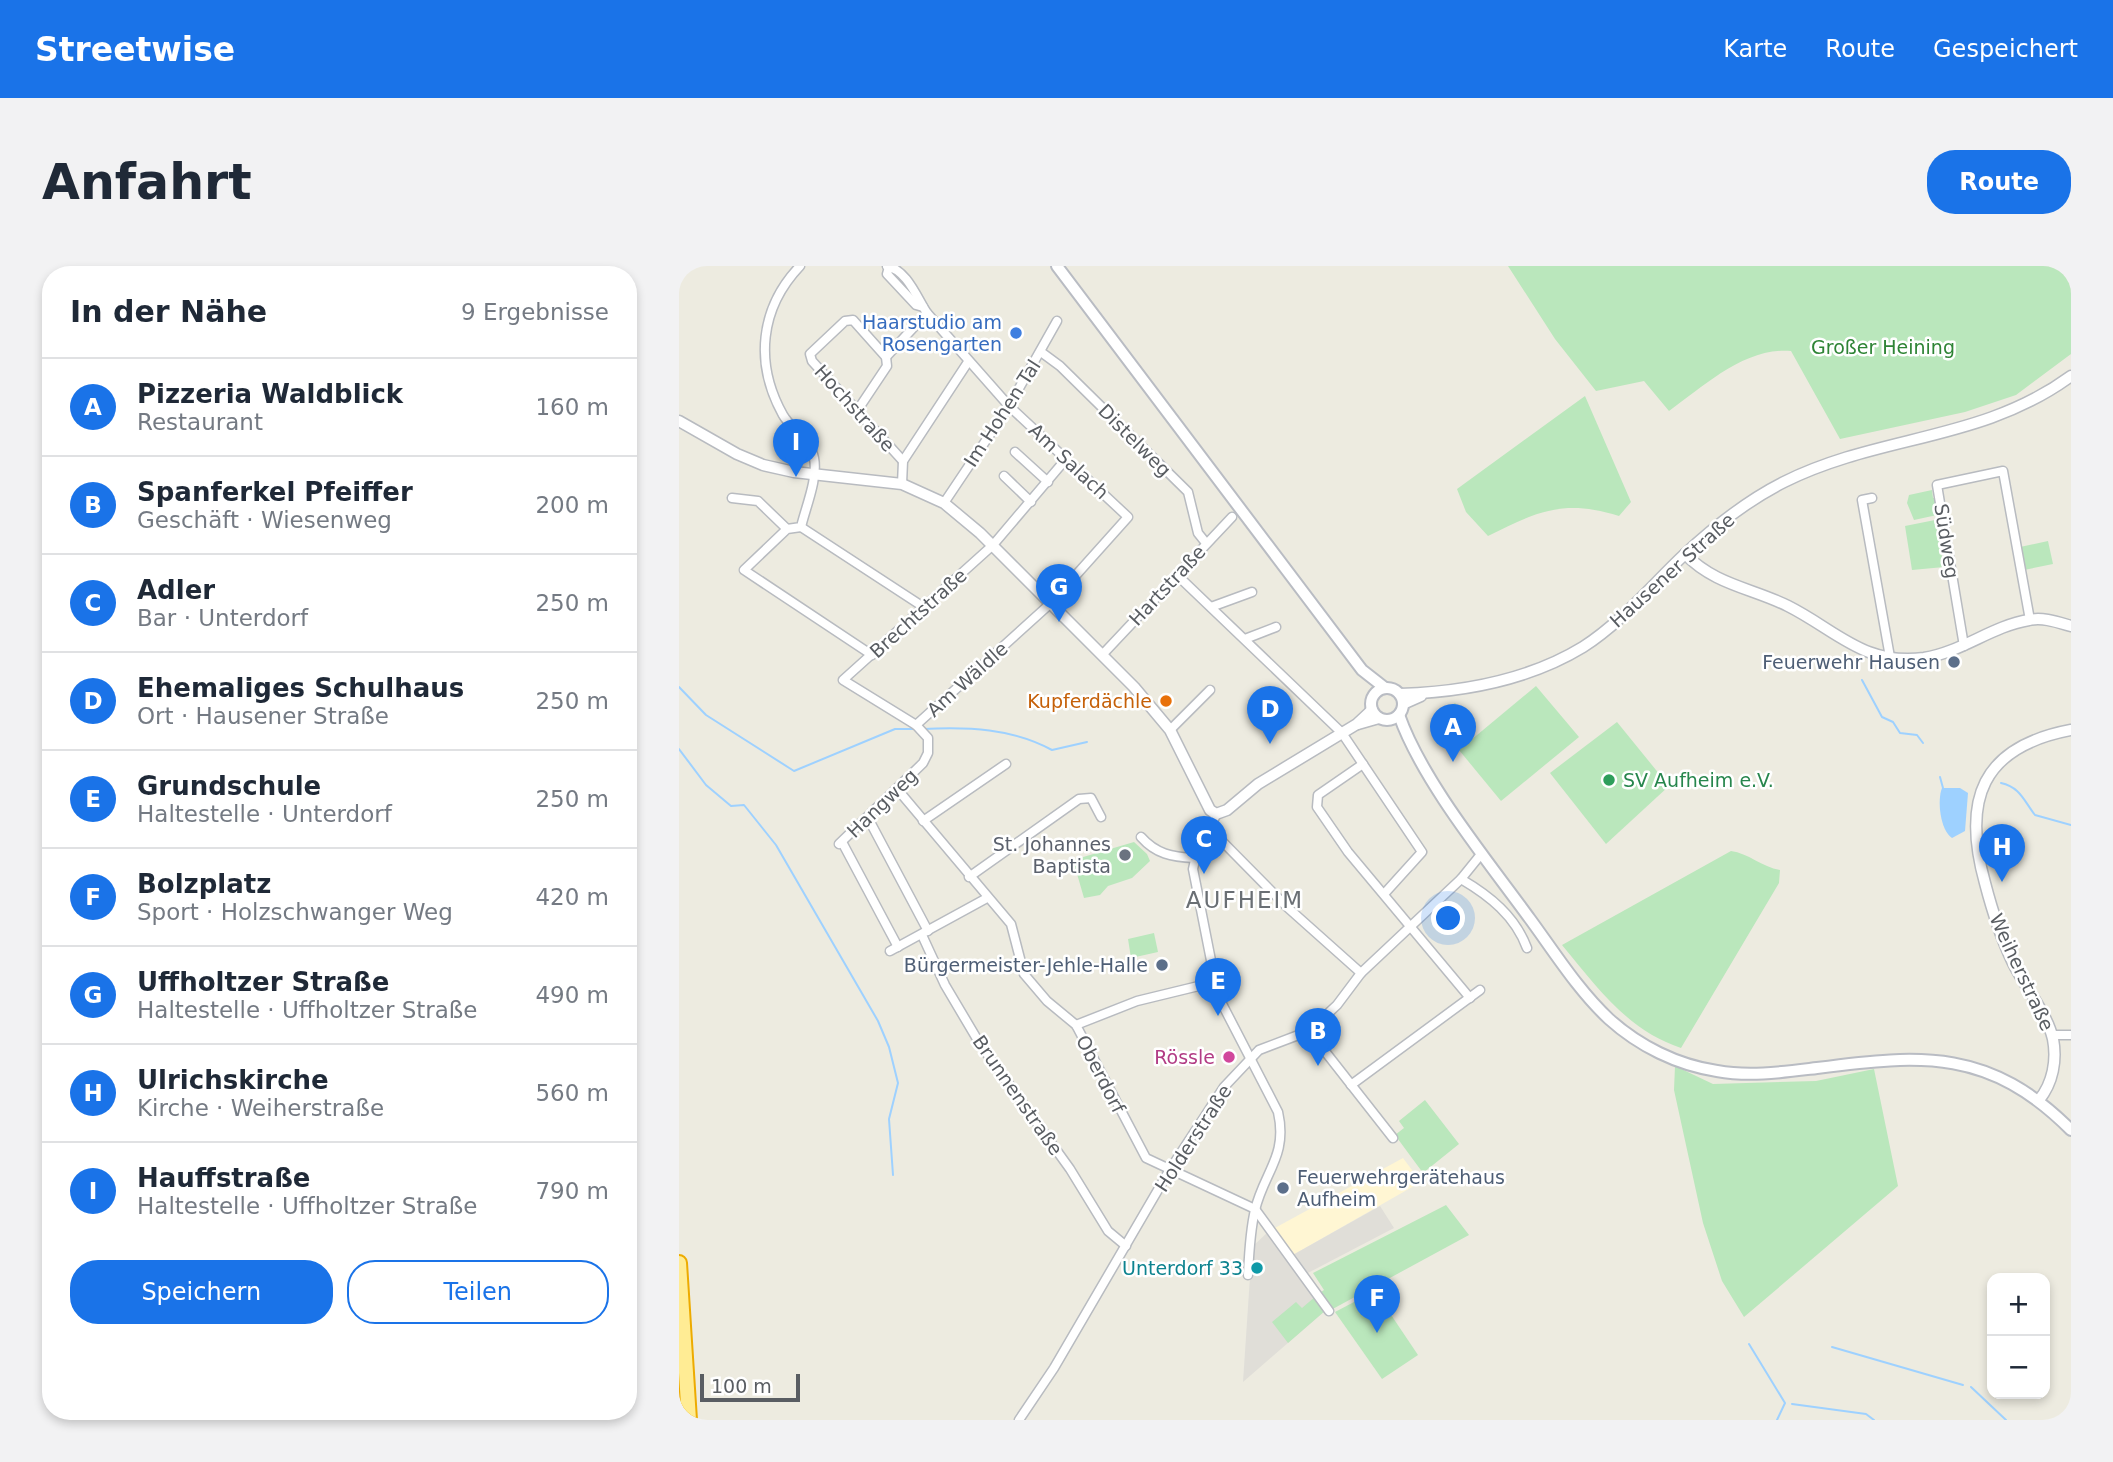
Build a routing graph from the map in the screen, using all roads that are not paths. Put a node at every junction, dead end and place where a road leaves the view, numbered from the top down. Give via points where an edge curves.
1 (800, 266) edge
2 (1057, 266) edge
3 (888, 267) edge
4 (925, 310) junction
5 (1057, 321) dead end
6 (1041, 352) junction
7 (886, 357) junction
8 (968, 362) junction
9 (2071, 376) edge
10 (1009, 406) junction
11 (857, 411) junction
12 (679, 421) edge
13 (1015, 452) dead end
14 (1066, 459) junction
15 (903, 461) junction
16 (813, 474) junction
17 (1004, 476) dead end
18 (1048, 482) junction
19 (902, 484) junction
20 (732, 498) dead end
21 (1872, 498) dead end
22 (1031, 502) junction
23 (944, 503) junction
24 (1128, 517) joint
25 (1232, 517) dead end
26 (801, 527) junction
27 (787, 529) junction
28 (1206, 543) junction
29 (993, 545) junction
30 (1685, 554) junction
31 (1177, 575) junction
32 (1252, 592) dead end
33 (1051, 603) junction
34 (1211, 607) junction
35 (925, 608) junction
36 (2030, 620) junction
37 (2071, 626) edge
38 (1276, 628) dead end
39 (1245, 639) junction
40 (1964, 646) junction
41 (1103, 654) junction
42 (872, 655) junction
43 (1891, 657) junction
44 (1362, 670) junction
45 (843, 680) joint
46 (1385, 688) junction
47 (1210, 690) dead end
48 (1373, 697) junction
49 (1390, 710) junction
50 (916, 725) junction
51 (1170, 730) junction
52 (2071, 730) edge
53 (1342, 733) junction
54 (1006, 764) dead end
55 (1363, 764) junction
56 (898, 790) junction
57 (1216, 814) junction
58 (1101, 817) dead end
59 (868, 818) junction
60 (923, 821) junction
61 (1211, 830) junction
62 (1140, 837) dead end
63 (1482, 853) junction
64 (1194, 858) junction
65 (969, 877) junction
66 (1461, 879) junction
67 (1384, 894) junction
68 (987, 898) junction
69 (1412, 925) junction
70 (925, 933) junction
71 (1527, 948) dead end
72 (1361, 973) junction
73 (1215, 982) junction
74 (1480, 990) dead end
75 (1470, 998) junction
76 (1076, 1025) junction
77 (1309, 1031) junction
78 (2052, 1035) junction
79 (2071, 1035) edge
80 (1249, 1058) junction
81 (1352, 1085) junction
82 (2039, 1100) junction
83 (2071, 1130) edge
84 (1393, 1138) dead end
85 (1169, 1171) junction
86 (1255, 1209) junction
87 (1126, 1246) junction
88 (679, 1263) edge
89 (1248, 1275) dead end
90 (1329, 1311) dead end
91 (689, 1420) edge
92 (1019, 1420) edge

1 - 16 street via 766,320 764,361 782,414 811,448
2 - 44 main road
3 - 4 street, Am Salach via 909,284
4 - 7 street
4 - 8 street, Am Salach
5 - 6 street, Im Hohen Tal
6 - 10 street, Im Hohen Tal
6 - 28 street, Distelweg via 1188,492 1198,533
7 - 11 street via 887,366
7 - 11 street, Hochstraße via 853,320 845,321 810,354
8 - 10 street, Am Salach
8 - 15 street
9 - 30 street, Hausener Straße via 2030,404 1981,423 1818,467 1749,503
10 - 14 street, Am Salach
10 - 23 street, Im Hohen Tal
11 - 15 street, Hochstraße
12 - 16 street via 764,465
13 - 18 street
14 - 18 street, Brechtstraße
14 - 24 street, Am Salach
15 - 19 street
16 - 19 street
16 - 26 street
17 - 22 street
18 - 22 street, Brechtstraße
19 - 23 street
20 - 27 street via 758,501
21 - 43 street via 1862,500
22 - 29 street, Brechtstraße
23 - 29 street
24 - 33 street, Am Wäldle
25 - 28 street, Hartstraße
26 - 27 street
26 - 35 street
27 - 42 street via 744,570
28 - 31 street, Hartstraße
29 - 33 street
29 - 35 street, Brechtstraße
30 - 43 street via 1720,581 1788,606 1856,648
30 - 49 street, Hausener Straße via 1583,647 1501,681 1425,694
31 - 34 street
31 - 41 street, Hartstraße
32 - 34 street
33 - 41 street
33 - 50 street, Am Wäldle
34 - 39 street
35 - 42 street, Brechtstraße
36 - 37 street
36 - 40 street
36 - 40 street, Südweg via 2003,471 1937,485
38 - 39 street
39 - 53 street
40 - 43 street via 1927,657
41 - 51 street
42 - 45 street, Brechtstraße
44 - 46 main road
44 - 48 main road
45 - 50 street, Am Wäldle
46 - 48 main road
46 - 49 main road
47 - 51 street
48 - 49 main road
49 - 53 street, Hausener Straße
49 - 63 main road
50 - 56 street, Hangweg via 928,738 927,753
51 - 57 street
52 - 78 street, Weiherstraße via 2030,741 2009,754 1983,783 1974,821 1977,853 1999,930
53 - 55 street
53 - 57 street, Hausener Straße
54 - 60 street
55 - 67 street via 1422,852
55 - 67 street via 1318,795 1317,807
56 - 59 street, Hangweg
56 - 60 street, Oberdorf
57 - 61 street
58 - 65 street via 1091,798 1079,799
59 - 70 street, Brunnenstraße
59 - 70 street, Hangweg via 841,843 894,949
60 - 65 street, Oberdorf
61 - 64 street
61 - 72 street
62 - 64 street via 1165,855
63 - 66 street, Holderstraße
63 - 82 main road via 1587,996 1634,1038 1666,1057 1719,1072 1765,1073 1927,1059 1997,1076
64 - 73 street via 1193,878
65 - 68 street, Oberdorf
66 - 69 street, Holderstraße
66 - 71 street via 1492,897
67 - 69 street
68 - 70 street
68 - 76 street, Oberdorf via 1011,924 1024,974
69 - 72 street, Holderstraße
69 - 75 street
70 - 87 street, Brunnenstraße via 945,985 980,1044 1070,1169 1108,1231
72 - 77 street, Holderstraße
73 - 76 street via 1137,1001
73 - 80 street
74 - 75 street
75 - 81 street
76 - 85 street, Oberdorf via 1138,1148
77 - 80 street, Holderstraße
77 - 81 street
78 - 79 street
78 - 82 street, Weiherstraße via 2051,1081
80 - 85 street, Holderstraße via 1224,1087
80 - 86 street via 1278,1112 1282,1136
81 - 84 street
82 - 83 main road
85 - 86 street, Oberdorf
85 - 87 street, Holderstraße
86 - 89 street
86 - 90 street
87 - 92 street, Holderstraße
88 - 91 highway

